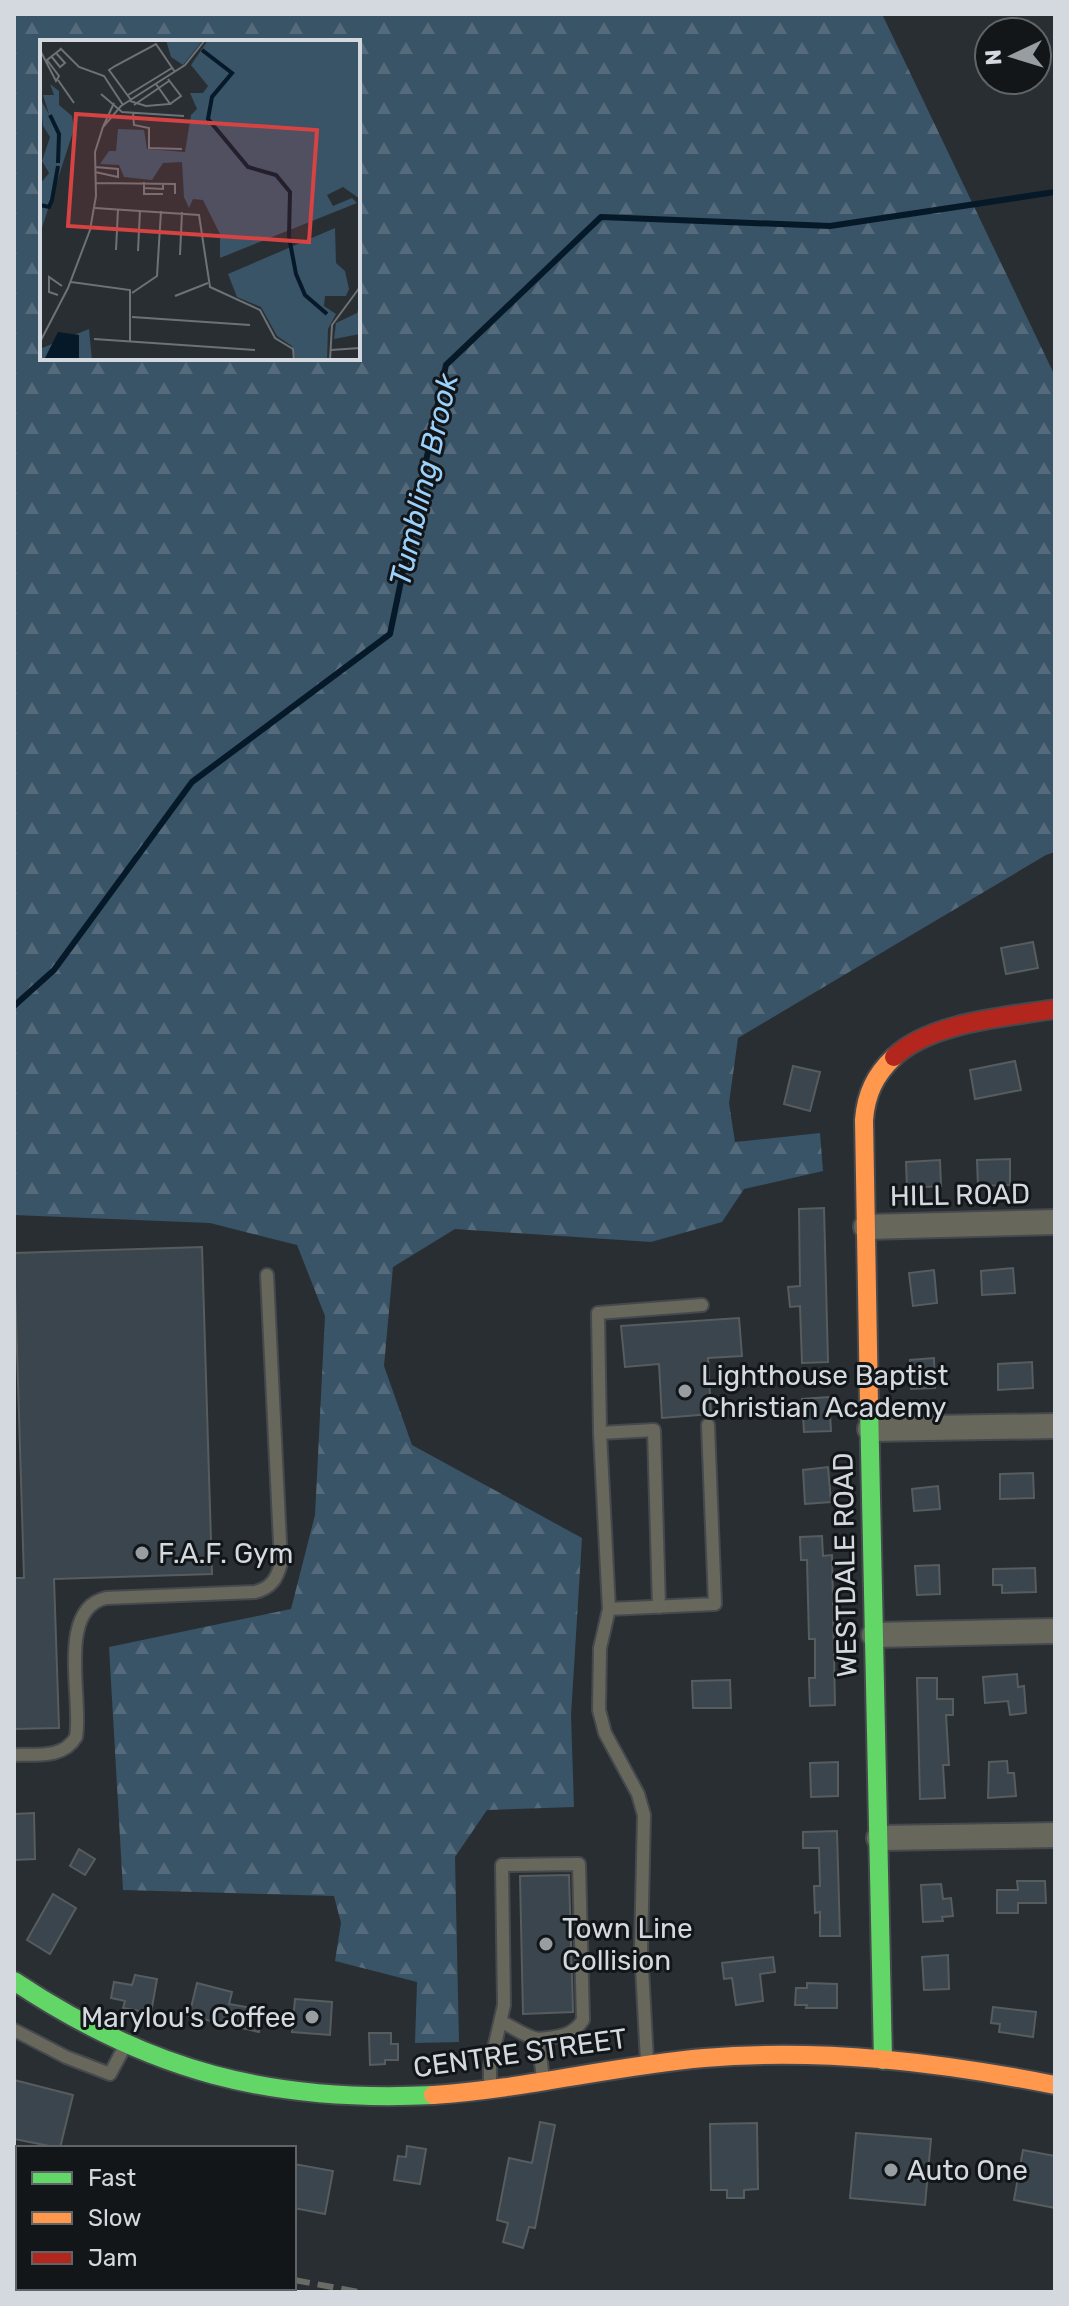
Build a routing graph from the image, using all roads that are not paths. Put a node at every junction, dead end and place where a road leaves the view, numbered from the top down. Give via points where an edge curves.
1 (1055, 1009) edge
2 (1055, 1222) edge
3 (866, 1227) junction
4 (267, 1275) dead end
5 (702, 1305) dead end
6 (708, 1425) dead end
7 (1055, 1426) edge
8 (870, 1429) junction
9 (600, 1433) junction
10 (659, 1607) junction
11 (609, 1609) junction
12 (1055, 1631) edge
13 (874, 1635) junction
14 (14, 1755) edge
15 (1055, 1835) edge
16 (879, 1838) junction
17 (14, 1981) edge
18 (501, 2022) junction
19 (14, 2030) edge
20 (538, 2039) junction
21 (127, 2044) junction
22 (883, 2060) junction
23 (647, 2064) junction
24 (543, 2081) junction
25 (1055, 2085) edge
26 (490, 2089) junction

1 - 3 street, WESTDALE ROAD via 927,1036 886,1062 866,1103
2 - 3 street, HILL ROAD
3 - 8 street, WESTDALE ROAD
4 - 14 lane via 279,1573 265,1590 255,1592 106,1598 93,1603 77,1626 76,1737 53,1754
5 - 9 lane via 598,1313
6 - 10 lane via 715,1604
7 - 8 street
8 - 13 street, WESTDALE ROAD
9 - 10 lane via 654,1430
9 - 11 lane
10 - 11 lane
11 - 23 lane via 600,1648 599,1710 644,1815 641,1949
12 - 13 street
13 - 16 street, WESTDALE ROAD
15 - 16 street
16 - 22 street, WESTDALE ROAD
17 - 21 street, CENTRE STREET
18 - 20 lane
18 - 20 lane via 502,1865 579,1864 583,2020 561,2037
18 - 26 lane
19 - 21 lane via 110,2074
20 - 24 lane
21 - 26 street, CENTRE STREET via 222,2077 307,2094 405,2098
22 - 23 street, CENTRE STREET via 765,2055
22 - 25 street, CENTRE STREET
23 - 24 street, CENTRE STREET
24 - 26 street, CENTRE STREET

